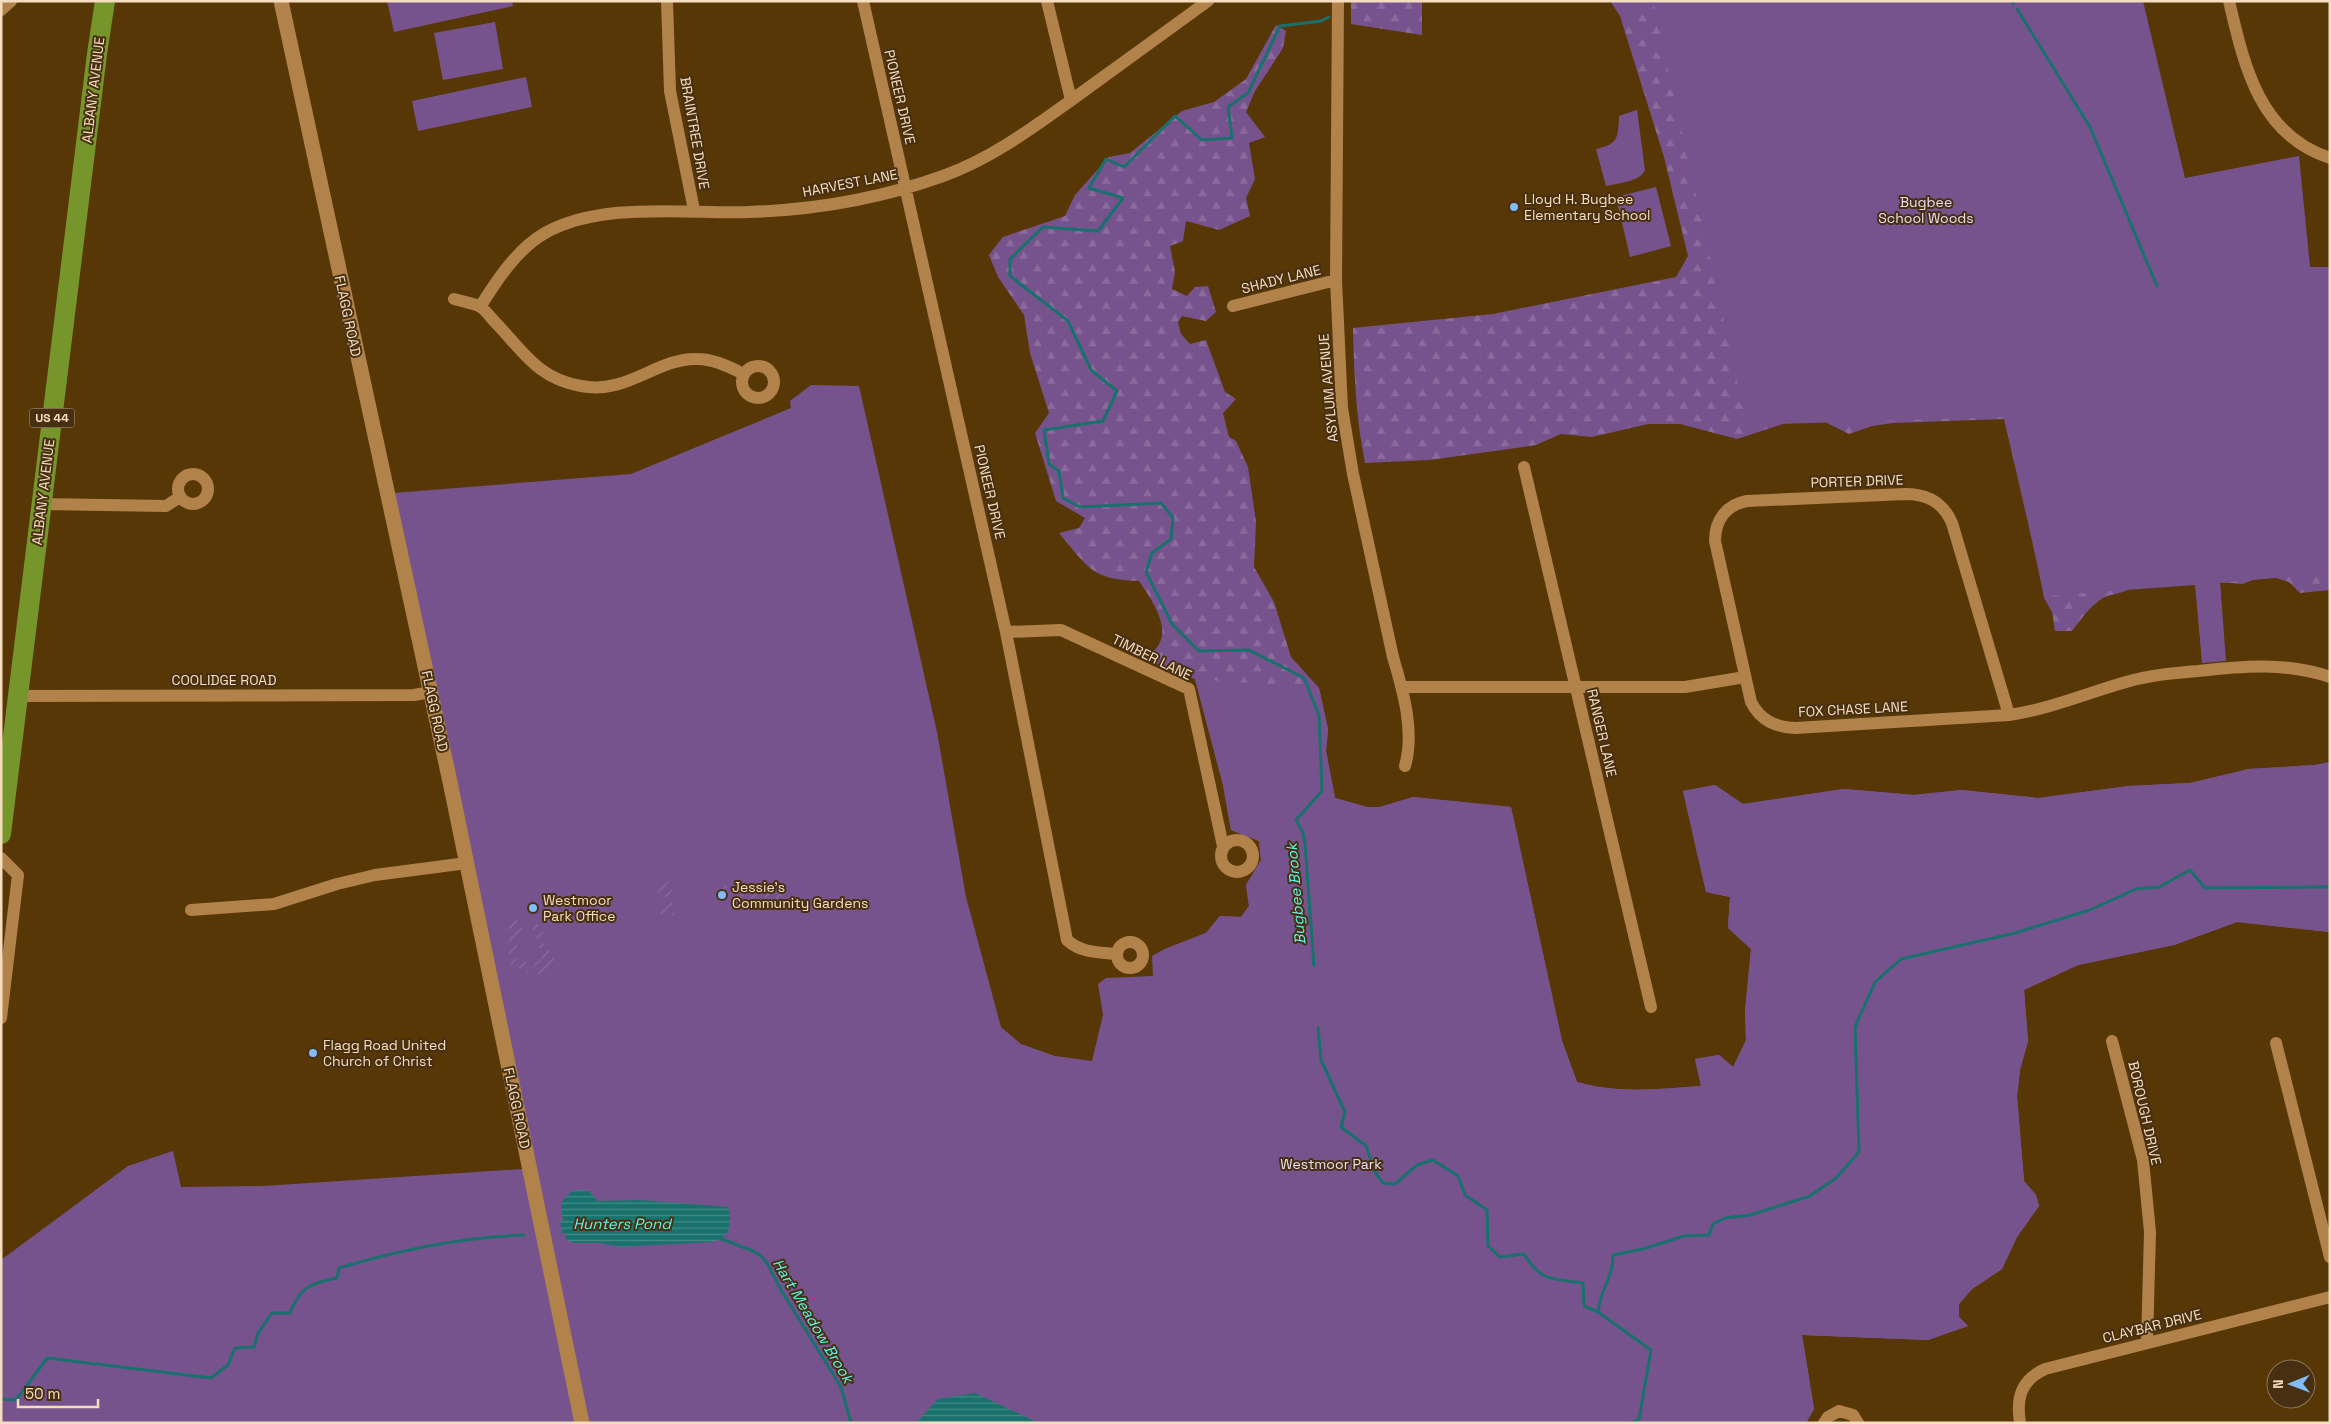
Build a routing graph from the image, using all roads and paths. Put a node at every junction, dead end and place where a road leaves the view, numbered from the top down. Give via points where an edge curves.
1 (11, 1) edge
2 (105, 1) edge
3 (281, 1) edge
4 (666, 1) edge
5 (862, 1) edge
6 (1047, 1) edge
7 (1208, 1) edge
8 (1338, 1) edge
9 (2229, 1) edge
10 (1, 10) edge
11 (1071, 100) junction
12 (2330, 158) edge
13 (906, 188) junction
14 (694, 210) junction
15 (1336, 280) junction
16 (454, 299) dead end
17 (1233, 306) dead end
18 (480, 307) junction
19 (744, 374) dead end
20 (1524, 467) dead end
21 (180, 497) dead end
22 (42, 504) junction
23 (1006, 632) junction
24 (1745, 677) junction
25 (2330, 677) edge
26 (1576, 686) junction
27 (1402, 687) junction
28 (431, 692) junction
29 (18, 696) junction
30 (2009, 715) junction
31 (1405, 766) dead end
32 (1, 834) edge
33 (1223, 846) dead end
34 (1, 858) edge
35 (467, 862) junction
36 (191, 910) dead end
37 (1117, 954) dead end
38 (1651, 1007) dead end
39 (1, 1018) edge
40 (2112, 1041) dead end
41 (2276, 1043) dead end
42 (2328, 1238) edge
43 (2330, 1257) edge
44 (2330, 1297) edge
45 (2147, 1342) junction
46 (582, 1423) edge
47 (1824, 1423) edge
48 (1858, 1423) edge
49 (2020, 1423) edge

1 - 10 street
2 - 22 highway, ALBANY AVENUE / US 44
3 - 28 street, FLAGG ROAD
4 - 14 street, BRAINTREE DRIVE via 670,91
5 - 13 street, PIONEER DRIVE
6 - 11 street
7 - 11 street, HARVEST LANE
8 - 15 street, ASYLUM AVENUE
9 - 12 street via 2244,62 2257,95 2290,135
11 - 13 street, HARVEST LANE via 1024,134 967,167
13 - 14 street, HARVEST LANE via 844,202 789,209 748,212
13 - 23 street, PIONEER DRIVE
14 - 18 street, HARVEST LANE via 608,215 568,223 547,232 522,252 498,279
15 - 17 street, SHADY LANE
15 - 27 street, ASYLUM AVENUE via 1339,370 1347,442
16 - 18 street
18 - 19 street via 538,369 568,384 616,386 666,366 697,358 718,362
20 - 26 street, RANGER LANE
21 - 22 street via 166,506
22 - 29 highway, ALBANY AVENUE / US 44
23 - 33 street, TIMBER LANE via 1061,630 1189,689
23 - 37 street, PIONEER DRIVE via 1067,940 1075,948
24 - 26 street via 1685,687
24 - 30 street, FOX CHASE LANE via 1751,702 1758,713 1770,723 1786,727
24 - 30 street, PORTER DRIVE via 1716,541 1720,517 1732,506 1747,501 1917,494 1936,501 1949,517
25 - 30 street, FOX CHASE LANE via 2289,667 2260,665 2158,675 2128,681 2035,711
26 - 27 street
26 - 38 street, RANGER LANE
27 - 31 street, ASYLUM AVENUE via 1409,737
28 - 29 street, COOLIDGE ROAD via 404,695
28 - 35 street, FLAGG ROAD
29 - 32 highway, ALBANY AVENUE / US 44
34 - 39 street via 18,875
35 - 36 street via 367,876 274,904
35 - 46 street, FLAGG ROAD
40 - 45 street, BOROUGH DRIVE via 2143,1160 2150,1232
41 - 42 street
42 - 43 street
44 - 45 street, CLAYBAR DRIVE
45 - 49 street, CLAYBAR DRIVE via 2039,1372 2025,1384 2019,1395
47 - 48 street via 1828,1416 1839,1411 1853,1415

